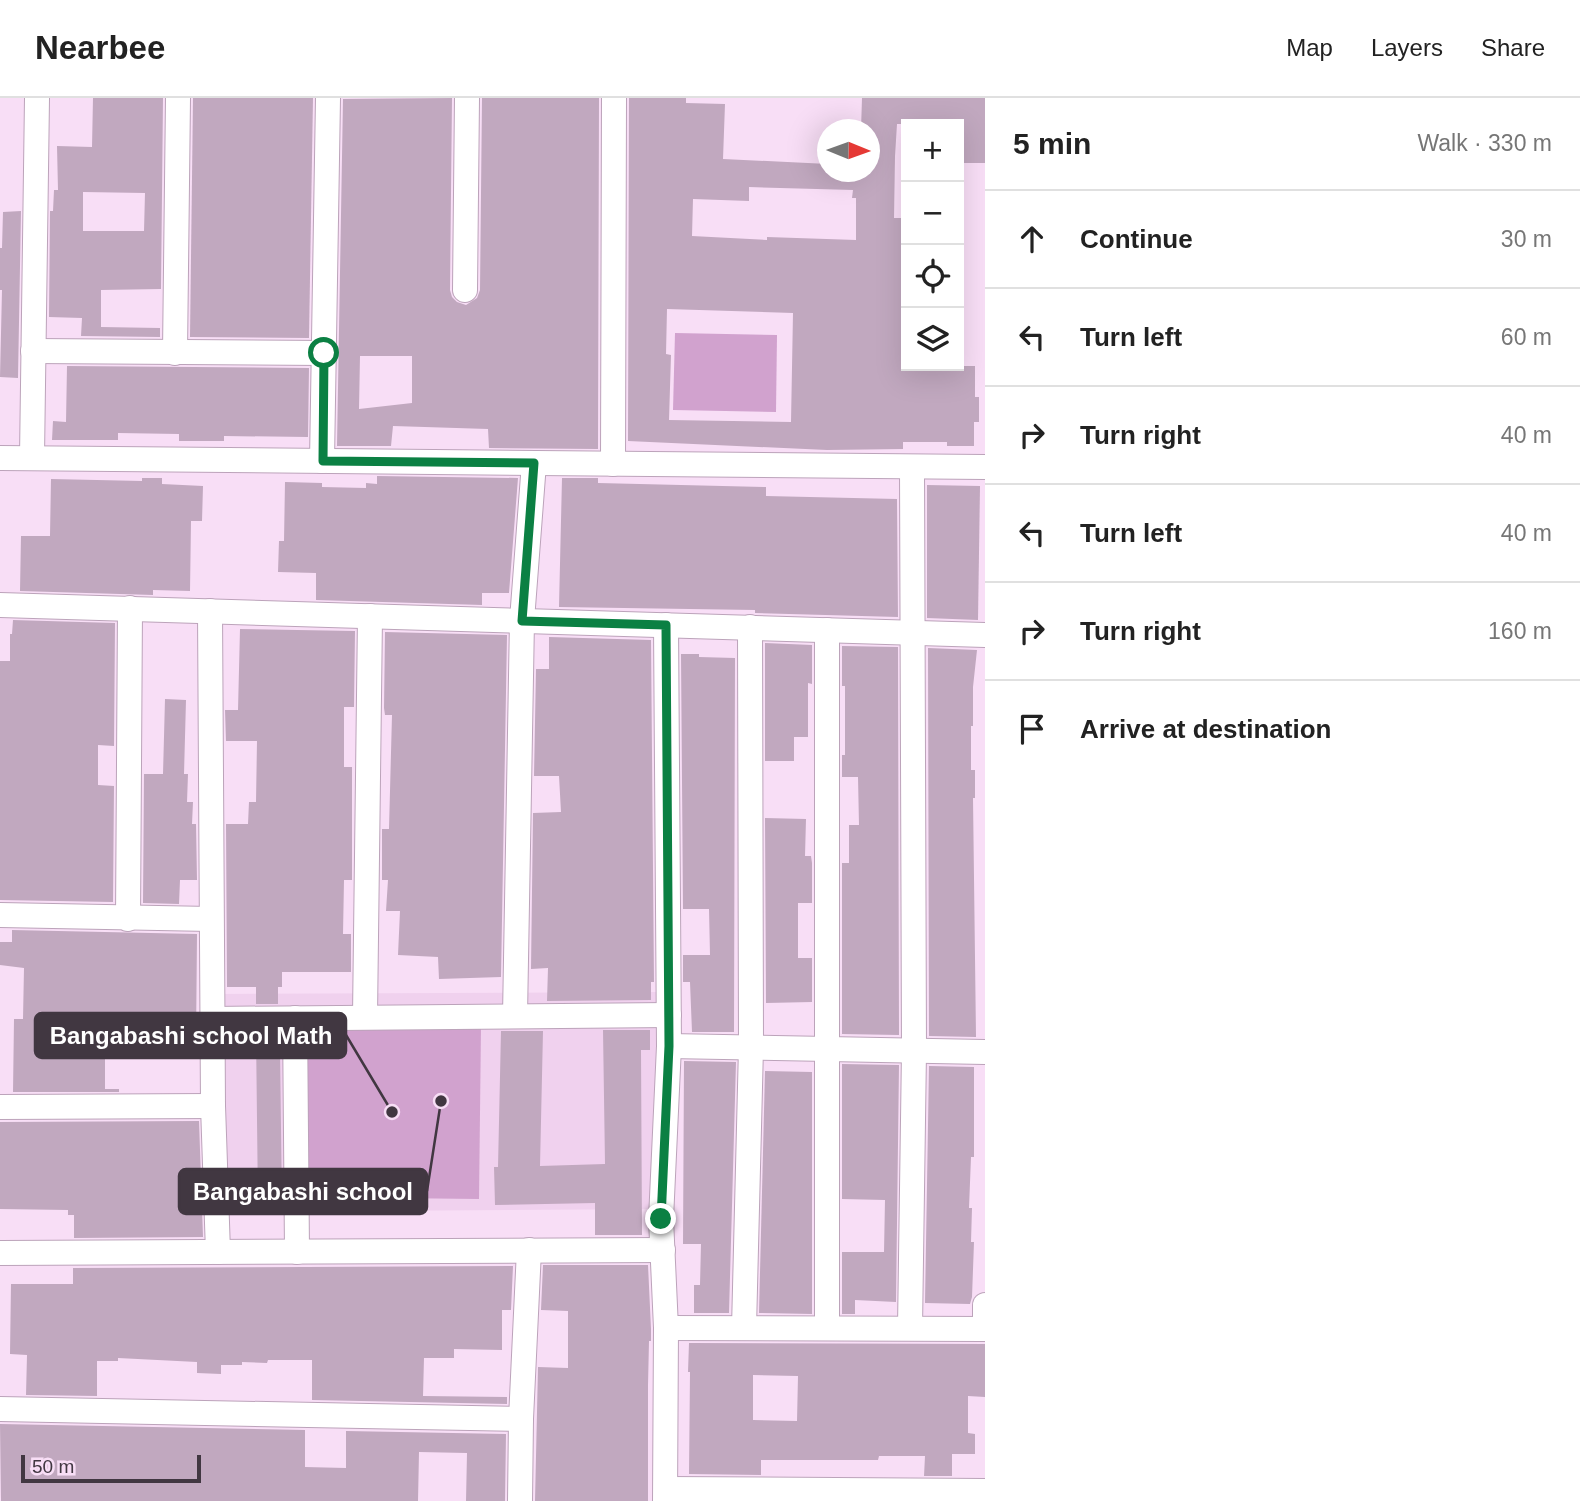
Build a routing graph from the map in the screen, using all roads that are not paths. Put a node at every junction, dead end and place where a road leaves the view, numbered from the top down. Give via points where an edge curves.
1 (37, 98) edge
2 (178, 98) edge
3 (328, 98) edge
4 (467, 98) edge
5 (614, 98) edge
6 (465, 290) dead end
7 (33, 351) junction
8 (175, 353) junction
9 (324, 353) junction
10 (32, 457) junction
11 (0, 458) edge
12 (323, 461) junction
13 (534, 463) junction
14 (612, 464) junction
15 (912, 467) junction
16 (985, 467) edge
17 (0, 605) edge
18 (130, 608) junction
19 (210, 611) junction
20 (370, 616) junction
21 (522, 621) junction
22 (666, 625) junction
23 (750, 627) junction
24 (827, 630) junction
25 (914, 633) junction
26 (985, 635) edge
27 (0, 915) edge
28 (128, 919) junction
29 (211, 919) junction
30 (669, 1015) junction
31 (515, 1016) junction
32 (365, 1017) junction
33 (295, 1018) junction
34 (212, 1019) junction
35 (669, 1046) junction
36 (751, 1048) junction
37 (828, 1049) junction
38 (914, 1051) junction
39 (985, 1052) edge
40 (213, 1106) junction
41 (0, 1107) edge
42 (663, 1250) junction
43 (529, 1251) junction
44 (218, 1252) junction
45 (297, 1252) junction
46 (0, 1253) edge
47 (985, 1304) edge
48 (666, 1328) junction
49 (744, 1328) junction
50 (827, 1328) junction
51 (910, 1328) junction
52 (985, 1329) edge
53 (0, 1409) edge
54 (521, 1419) junction
55 (985, 1491) edge
56 (665, 1495) edge
57 (520, 1501) edge

1 - 7 street
2 - 8 street
3 - 9 street
4 - 6 street
5 - 14 street
7 - 8 street
7 - 10 street
8 - 9 street
9 - 12 street
10 - 11 street
10 - 12 street
12 - 13 street
13 - 14 street
13 - 21 street
14 - 15 street
15 - 16 street
15 - 25 street
17 - 18 street
18 - 19 street
18 - 28 street
19 - 20 street
19 - 29 street
20 - 21 street
20 - 32 street
21 - 22 street
21 - 31 street
22 - 23 street
22 - 30 street
23 - 24 street
23 - 36 street
24 - 25 street
24 - 37 street
25 - 26 street
25 - 38 street
27 - 28 street
28 - 29 street
29 - 34 street
30 - 31 street
30 - 35 street
31 - 32 street
32 - 33 street
33 - 34 street
33 - 45 street
34 - 40 street
35 - 36 street
35 - 42 street
36 - 37 street
36 - 49 street
37 - 38 street
37 - 50 street
38 - 39 street
38 - 51 street
40 - 41 street
40 - 44 street
42 - 43 street
42 - 48 street
43 - 45 street
43 - 54 street
44 - 45 street
44 - 46 street
47 - 52 street
48 - 49 street
48 - 56 street
49 - 50 street
50 - 51 street
51 - 52 street
53 - 54 street
54 - 57 street
55 - 56 street

